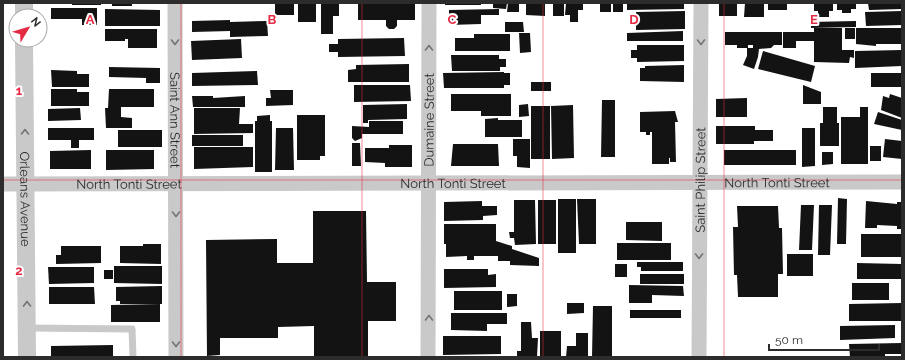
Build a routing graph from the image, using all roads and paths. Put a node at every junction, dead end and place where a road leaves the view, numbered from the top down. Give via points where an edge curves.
1 (175, 3) edge
2 (429, 3) edge
3 (701, 3) edge
4 (24, 48) edge
5 (700, 182) junction
6 (902, 182) edge
7 (176, 183) junction
8 (429, 183) junction
9 (3, 184) edge
10 (25, 184) junction
11 (27, 328) junction
12 (27, 357) edge
13 (133, 357) edge
14 (176, 357) edge
15 (428, 357) edge
16 (699, 357) edge

1 -> 7 street, Saint Ann Street
8 -> 2 street, Dumaine Street
3 -> 5 street, Saint Philip Street
10 -> 4 street, Orleans Avenue
5 - 6 street, North Tonti Street
5 - 8 street, North Tonti Street
5 -> 16 street, Saint Philip Street
7 - 8 street, North Tonti Street
7 - 10 street, North Tonti Street
7 -> 14 street, Saint Ann Street
15 -> 8 street, Dumaine Street
9 - 10 street, North Tonti Street
11 -> 10 street, Orleans Avenue
11 - 12 street, Orleans Avenue
11 - 13 lane via 132,329

